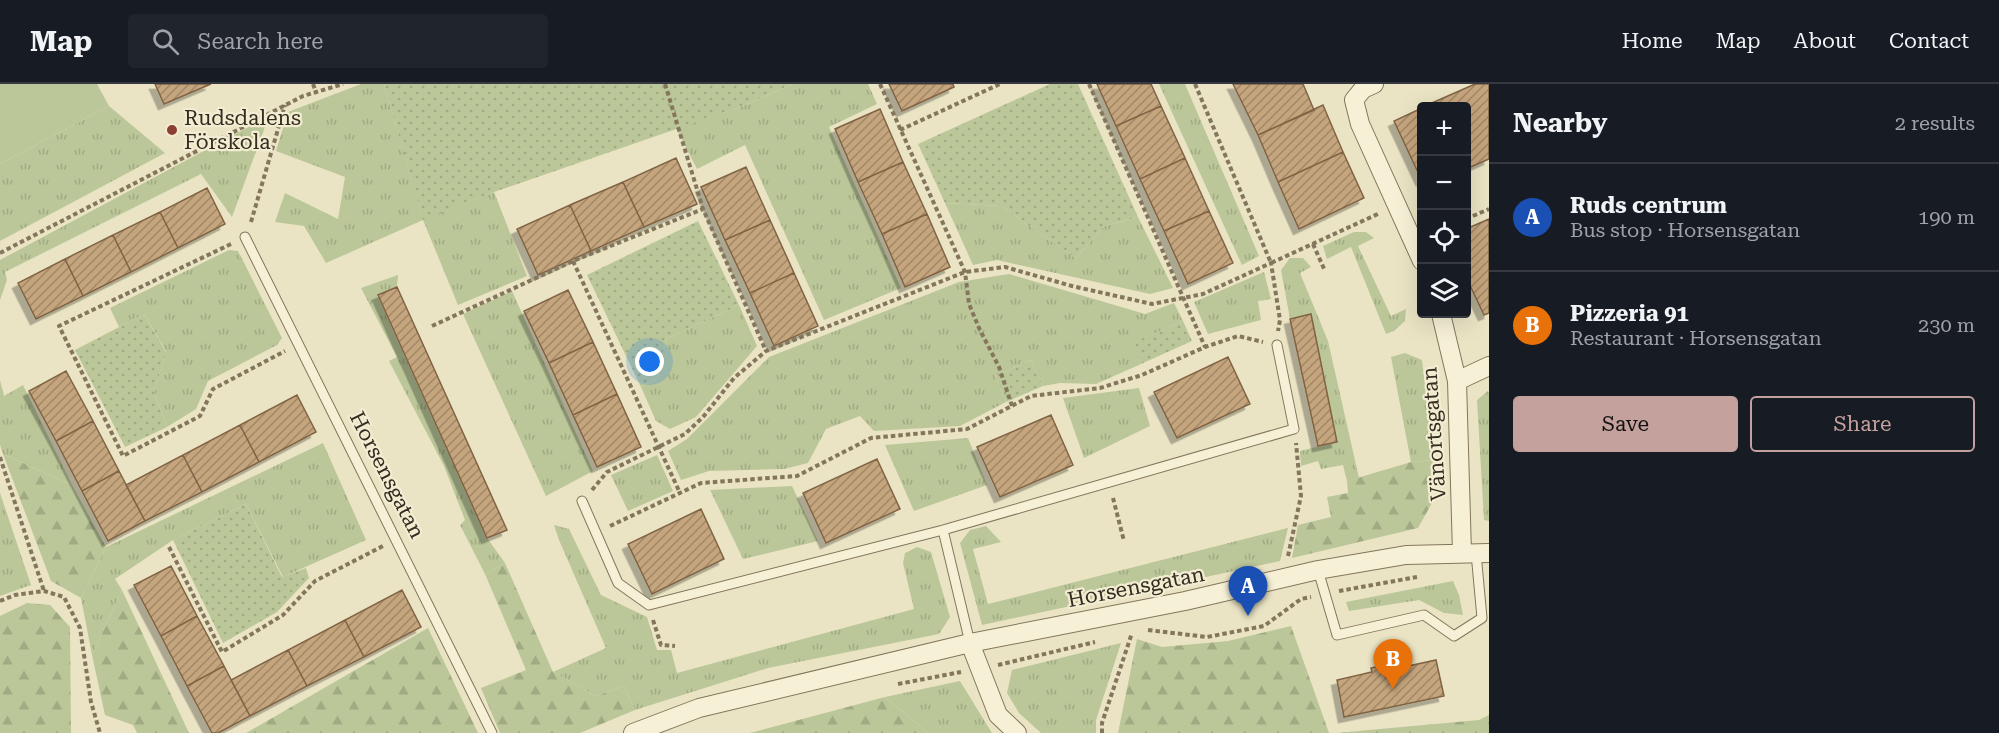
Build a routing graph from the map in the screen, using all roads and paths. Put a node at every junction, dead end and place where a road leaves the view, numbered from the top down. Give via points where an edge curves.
1 (313, 84) edge
2 (343, 84) edge
3 (665, 84) edge
4 (880, 84) edge
5 (1000, 84) edge
6 (1089, 84) edge
7 (1195, 84) edge
8 (1374, 84) edge
9 (316, 92) junction
10 (285, 105) junction
11 (900, 130) junction
12 (1398, 205) junction
13 (703, 209) junction
14 (1489, 209) edge
15 (1471, 217) edge
16 (245, 237) junction
17 (1313, 244) junction
18 (1417, 249) edge
19 (0, 253) edge
20 (573, 261) junction
21 (1271, 263) junction
22 (1325, 271) dead end
23 (965, 272) junction
24 (1183, 298) junction
25 (1442, 318) edge
26 (432, 326) dead end
27 (297, 345) junction
28 (1277, 345) junction
29 (1205, 346) junction
30 (765, 351) junction
31 (1489, 366) edge
32 (1457, 381) junction
33 (1012, 406) junction
34 (1294, 429) junction
35 (659, 446) junction
36 (0, 457) edge
37 (1110, 482) junction
38 (680, 493) junction
39 (582, 501) joint
40 (943, 531) junction
41 (596, 533) junction
42 (395, 540) junction
43 (1124, 541) dead end
44 (169, 547) dead end
45 (1476, 553) edge
46 (1318, 570) junction
47 (1428, 575) dead end
48 (1284, 578) junction
49 (44, 591) junction
50 (1326, 594) junction
51 (0, 601) edge
52 (649, 605) junction
53 (1131, 633) junction
54 (1120, 636) dead end
55 (1096, 642) dead end
56 (970, 643) junction
57 (675, 646) dead end
58 (980, 670) junction
59 (896, 684) dead end
60 (100, 733) edge
61 (492, 733) edge
62 (633, 733) edge
63 (1017, 733) edge
64 (1102, 733) edge

1 - 9 path
2 - 9 path
3 - 13 path
4 - 11 path
5 - 11 path
6 - 24 path
7 - 21 path
8 - 12 street via 1354,100 1360,124
9 - 10 path
10 - 16 path
10 - 19 path
11 - 23 path
12 - 17 path
12 - 18 street
13 - 20 path
13 - 30 path
14 - 15 path
16 - 27 lane, Horsensgatan
16 - 27 path via 59,327 123,456 200,416 213,389
17 - 21 path
17 - 22 path
20 - 26 path
20 - 35 path
21 - 24 path via 1203,294
21 - 28 path via 1280,320
23 - 24 path via 1005,267 1152,304
23 - 30 path
23 - 33 path via 969,304 999,367
24 - 29 path
25 - 32 street, Vänortsgatan
27 - 42 lane, Horsensgatan
28 - 29 path via 1238,336
28 - 34 lane
29 - 33 path via 1142,375 1100,388 1031,396
30 - 35 path via 734,378 685,434
31 - 32 street
32 - 45 street, Vänortsgatan
33 - 38 path via 967,429 871,438 797,476 701,483
34 - 37 lane
34 - 48 path via 1301,496
35 - 38 path
35 - 39 path via 607,472
36 - 49 path
37 - 40 lane
37 - 43 path
38 - 41 path
39 - 41 lane
40 - 52 lane
40 - 56 lane
41 - 52 lane via 618,584
42 - 44 path via 315,581 283,615 222,652
42 - 61 lane, Horsensgatan
45 - 46 street, Horsensgatan via 1406,555
45 - 50 lane via 1482,618 1454,636 1424,615 1337,635
46 - 48 street, Horsensgatan
46 - 50 lane
47 - 50 path
48 - 56 street, Horsensgatan
49 - 51 path
49 - 60 path via 64,597 80,628 90,702
50 - 53 path via 1301,599 1264,626 1207,637 1147,630
52 - 57 path via 661,645
53 - 54 path
53 - 64 path
55 - 58 path
56 - 58 street
56 - 62 street, Horsensgatan via 699,708
58 - 59 path
58 - 63 street via 998,715

